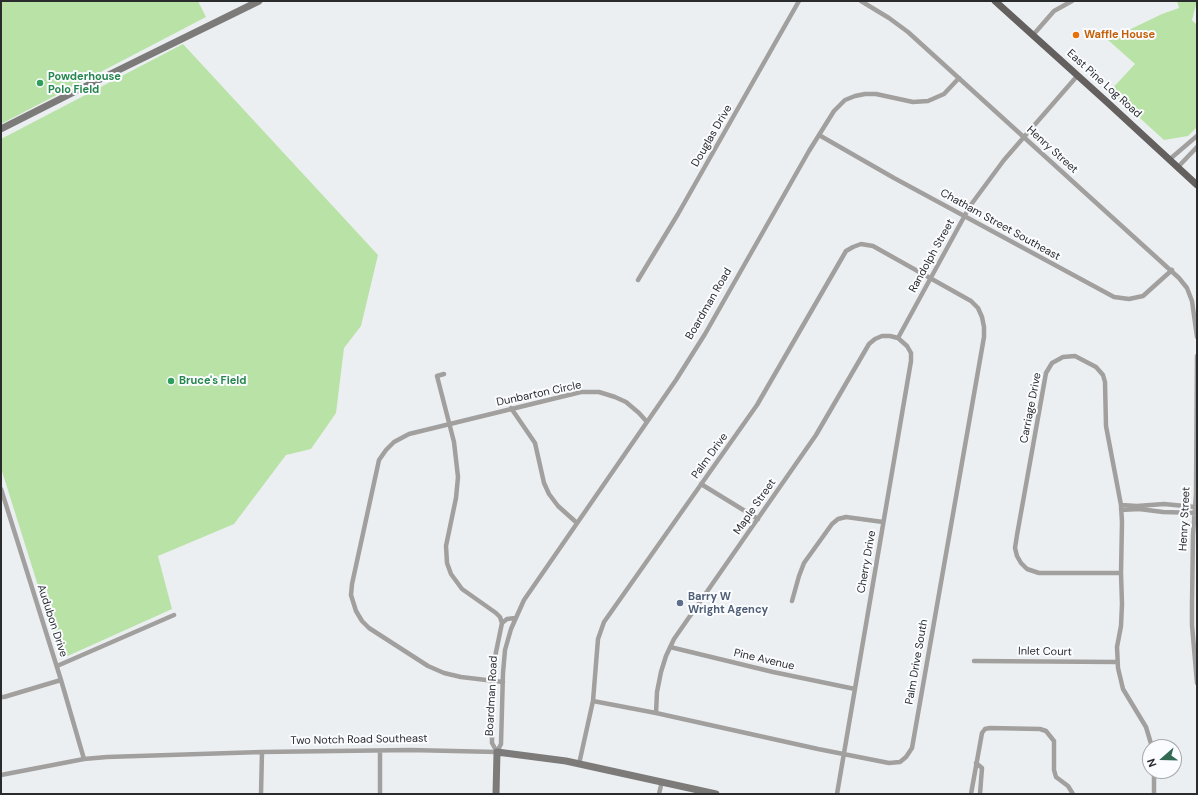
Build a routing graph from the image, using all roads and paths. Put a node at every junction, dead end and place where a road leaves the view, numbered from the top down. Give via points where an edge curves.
1 (799, 1) edge
2 (861, 1) edge
3 (995, 1) edge
4 (1072, 1) edge
5 (255, 2) edge
6 (1033, 34) junction
7 (1078, 75) junction
8 (959, 78) junction
9 (1, 130) edge
10 (819, 135) junction
11 (1197, 136) edge
12 (1024, 138) junction
13 (1197, 147) edge
14 (1170, 160) junction
15 (1178, 167) junction
16 (1197, 185) edge
17 (964, 216) junction
18 (1172, 270) junction
19 (930, 278) junction
20 (638, 280) dead end
21 (1197, 329) edge
22 (1197, 337) edge
23 (898, 338) junction
24 (1197, 356) edge
25 (444, 374) dead end
26 (511, 408) junction
27 (648, 422) junction
28 (450, 424) junction
29 (701, 484) junction
30 (1, 489) edge
31 (1195, 507) junction
32 (1121, 508) junction
33 (1196, 513) edge
34 (758, 519) junction
35 (883, 522) junction
36 (577, 523) junction
37 (1121, 573) junction
38 (1194, 600) edge
39 (792, 601) dead end
40 (174, 615) dead end
41 (515, 618) junction
42 (502, 622) junction
43 (670, 647) junction
44 (974, 661) dead end
45 (1117, 662) junction
46 (57, 666) junction
47 (61, 680) junction
48 (492, 680) junction
49 (503, 682) junction
50 (1197, 683) edge
51 (855, 689) junction
52 (1, 697) edge
53 (593, 701) junction
54 (656, 713) junction
55 (1150, 739) edge
56 (380, 751) junction
57 (262, 752) junction
58 (496, 752) junction
59 (844, 755) junction
60 (84, 759) junction
61 (976, 763) junction
62 (579, 764) junction
63 (1, 775) edge
64 (1154, 779) edge
65 (662, 781) junction
66 (261, 794) edge
67 (380, 794) edge
68 (496, 794) edge
69 (659, 794) edge
70 (716, 794) edge
71 (837, 794) edge
72 (971, 794) edge
73 (980, 794) edge
74 (1073, 794) edge
75 (1154, 794) edge

1 - 20 street, Douglas Drive
2 - 8 street, Henry Street via 908,32
3 - 6 main road, East Pine Log Road
4 - 6 street via 1054,10
5 - 9 street
6 - 7 main road, East Pine Log Road
7 - 12 street, Randolph Street
7 - 14 main road, East Pine Log Road
8 - 10 street, Boardman Road via 944,94 924,102 871,94 855,96 838,107
8 - 12 street, Henry Street
10 - 17 street, Chatham Street Southeast
10 - 27 street, Boardman Road via 705,334
11 - 14 street
12 - 17 street, Randolph Street via 992,175
12 - 18 street, Henry Street
13 - 15 street
14 - 15 main road, East Pine Log Road
15 - 16 main road, East Pine Log Road
17 - 18 street, Chatham Street Southeast via 1118,298 1143,296
17 - 19 street, Randolph Street
18 - 21 street, Henry Street via 1190,294
19 - 23 street, Randolph Street
19 - 29 street, Palm Drive via 869,245 857,245 846,251 757,405
19 - 59 street, Palm Drive South via 974,304 982,317 984,332 912,748 904,760 893,764
21 - 22 street, Henry Street
23 - 34 street, Maple Street via 882,336 869,344 816,434
23 - 35 street, Cherry Drive via 911,353 911,361
24 - 31 street, Henry Street
25 - 28 street via 437,376
26 - 27 street, Dunbarton Circle via 581,392 599,392 626,402
26 - 28 street, Dunbarton Circle
26 - 36 street via 535,442 542,476 549,494
27 - 36 street, Boardman Road
28 - 42 street via 458,477 446,546 447,563 458,584 496,613
28 - 48 street, Dunbarton Circle via 404,436 390,446 379,460 351,595 356,611 366,625 421,662 452,676
29 - 34 street
29 - 53 street, Palm Drive via 604,622 598,639
30 - 46 street, Audubon Drive
31 - 32 street via 1164,504
31 - 33 street, Henry Street
32 - 33 street
32 - 37 street, Carriage Drive
32 - 37 street, Carriage Drive via 1106,426 1103,375 1096,367 1075,356 1059,358 1052,363 1046,374 1017,535 1017,556 1026,569 1039,573
33 - 38 street, Henry Street
34 - 43 street, Maple Street
35 - 39 street via 846,517 832,524 804,564
35 - 51 street, Cherry Drive
36 - 41 street, Boardman Road via 524,600
37 - 45 street, Carriage Drive via 1122,617
38 - 50 street, Henry Street via 1192,625
40 - 46 street
41 - 42 street
41 - 49 street, Boardman Road via 505,650
42 - 48 street, Boardman Road
43 - 51 street, Pine Avenue
43 - 54 street, Maple Street via 658,682
44 - 45 street, Inlet Court
45 - 55 street, Carriage Drive via 1123,689 1143,721
46 - 47 street, Audubon Drive
47 - 52 street
47 - 60 street, Audubon Drive
48 - 49 street, Dunbarton Circle
48 - 58 street, Boardman Road via 492,743
49 - 58 street, Boardman Road via 501,744
51 - 59 street, Cherry Drive
53 - 54 street, Palm Drive South
53 - 62 street, Palm Drive
54 - 59 street, Palm Drive South
56 - 57 street, Two Notch Road Southeast
56 - 58 street, Two Notch Road Southeast
56 - 67 street
57 - 60 street, Two Notch Road Southeast
57 - 66 street
58 - 62 street, Two Notch Road Southeast
58 - 68 street, Boardman Road
59 - 71 street, Cherry Drive
60 - 63 street, Two Notch Road Southeast
61 - 72 street
61 - 73 street via 982,768
61 - 74 street via 985,729 1040,729 1046,731 1054,741 1056,777 1068,786
62 - 65 street, Two Notch Road Southeast
64 - 75 street
65 - 69 street
65 - 70 street, Two Notch Road Southeast

